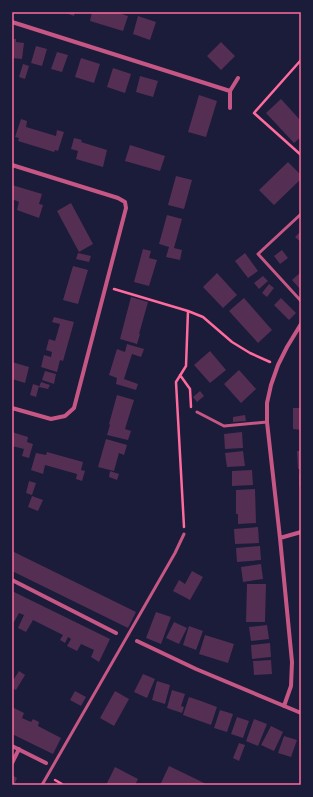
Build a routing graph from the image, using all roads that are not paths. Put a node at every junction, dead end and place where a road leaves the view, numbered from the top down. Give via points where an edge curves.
1 (12, 22) edge
2 (238, 78) dead end
3 (230, 91) junction
4 (230, 108) dead end
5 (12, 165) edge
6 (301, 214) edge
7 (301, 301) edge
8 (301, 324) edge
9 (12, 408) edge
10 (197, 412) road end
11 (267, 422) junction
12 (301, 532) edge
13 (184, 534) road end
14 (280, 538) junction
15 (12, 580) edge
16 (116, 633) dead end
17 (137, 641) dead end
18 (284, 706) junction
19 (301, 713) edge
20 (12, 746) edge
21 (19, 750) junction
22 (46, 763) dead end
23 (12, 764) edge
24 (42, 785) edge

1 - 3 street
2 - 3 street
3 - 4 street
5 - 9 street via 108,194 125,202 126,208 74,408 65,416 51,419
6 - 7 lane via 258,254
8 - 11 street via 287,346 271,385 267,403
10 - 11 lane via 224,426
11 - 14 street
12 - 14 street
13 - 24 lane
14 - 18 street via 292,669 291,686
15 - 16 street
17 - 18 street
18 - 19 street
20 - 21 street
21 - 22 street
21 - 23 street

